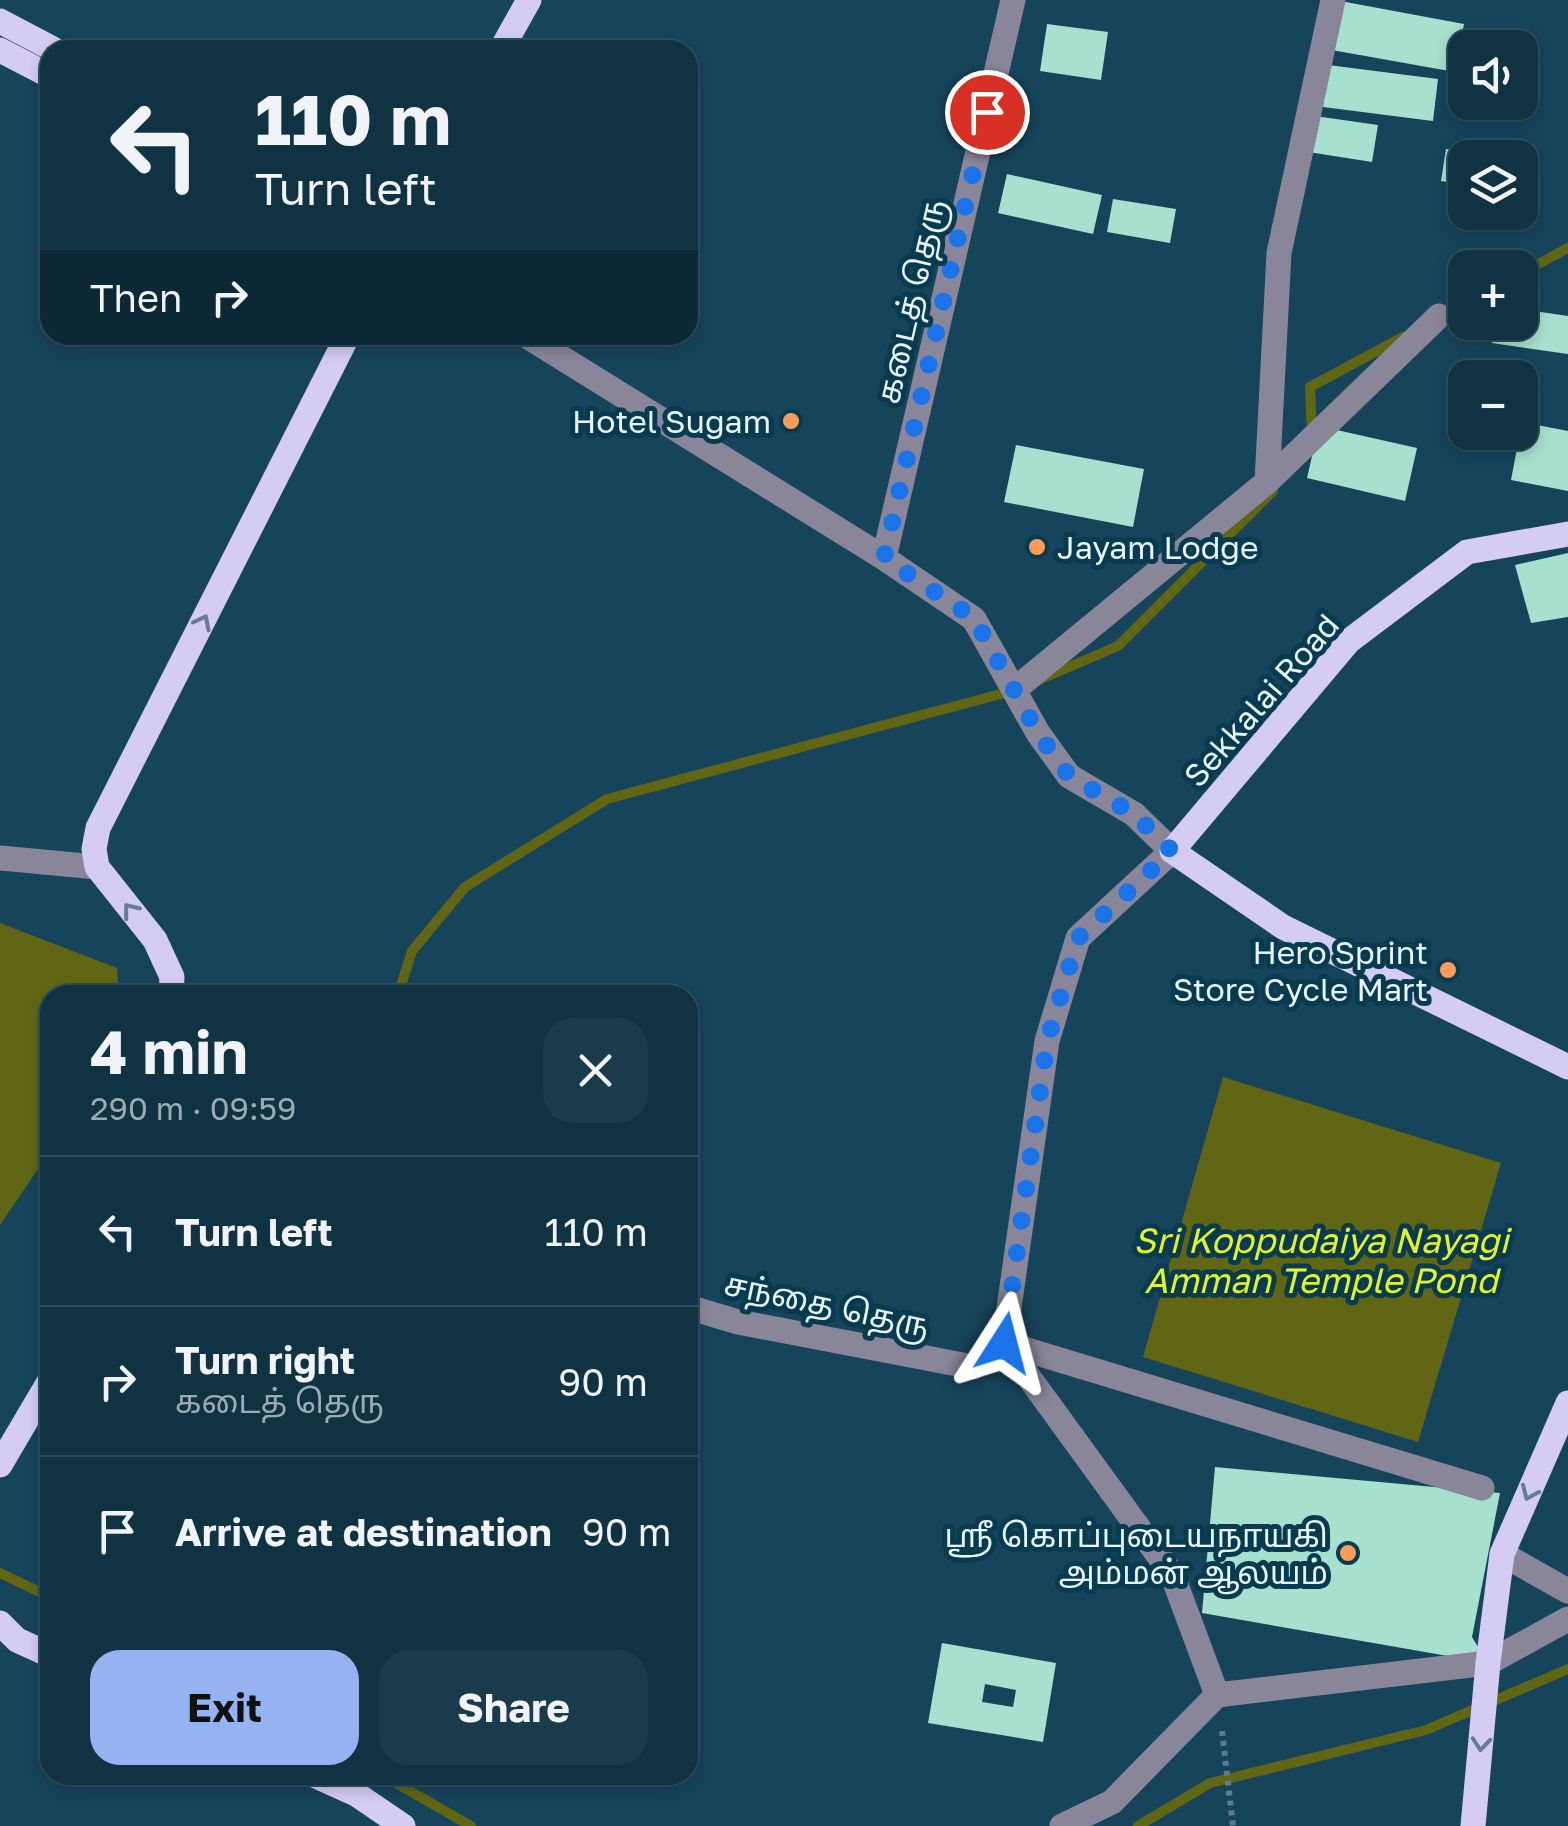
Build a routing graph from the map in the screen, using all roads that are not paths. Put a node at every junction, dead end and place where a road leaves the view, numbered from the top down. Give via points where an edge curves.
1 (529, 0) edge
2 (1013, 0) edge
3 (1333, 0) edge
4 (0, 21) edge
5 (507, 40) edge
6 (40, 42) edge
7 (0, 50) edge
8 (40, 71) edge
9 (1439, 316) dead end
10 (343, 345) edge
11 (540, 345) edge
12 (1267, 482) junction
13 (1568, 534) edge
14 (884, 558) junction
15 (1014, 690) junction
16 (1172, 851) junction
17 (0, 858) edge
18 (97, 867) junction
19 (172, 985) edge
20 (1568, 1067) edge
21 (698, 1310) edge
22 (1004, 1343) junction
23 (40, 1397) edge
24 (1568, 1403) edge
25 (0, 1465) edge
26 (1482, 1488) dead end
27 (1502, 1554) junction
28 (1568, 1590) edge
29 (1568, 1619) edge
30 (0, 1623) edge
31 (40, 1650) edge
32 (1488, 1663) junction
33 (1217, 1694) junction
34 (336, 1785) edge
35 (403, 1826) edge
36 (1062, 1826) edge
37 (1473, 1826) edge

1 - 5 main road
2 - 14 street, கடைத் தெரு
3 - 12 street via 1279,253
4 - 6 main road
7 - 8 main road
9 - 12 street
18 -> 10 main road via 98,828
11 - 14 street
12 - 15 street
13 - 16 main road, Sekkalai Road via 1467,552 1349,642
14 - 15 street via 974,618
15 - 16 street via 1069,776 1134,814
16 - 20 main road via 1284,927
16 - 22 street via 1078,938 1047,1042
17 - 18 street
19 -> 18 main road via 154,940
21 - 22 street, சந்தை தெரு via 973,1367
22 - 26 street
22 - 33 street via 1172,1574
23 - 25 main road
24 -> 27 main road
27 - 28 street
27 - 32 main road
29 - 32 street
30 - 31 main road
32 - 33 street
32 -> 37 main road
33 - 36 street via 1112,1802
34 - 35 main road

